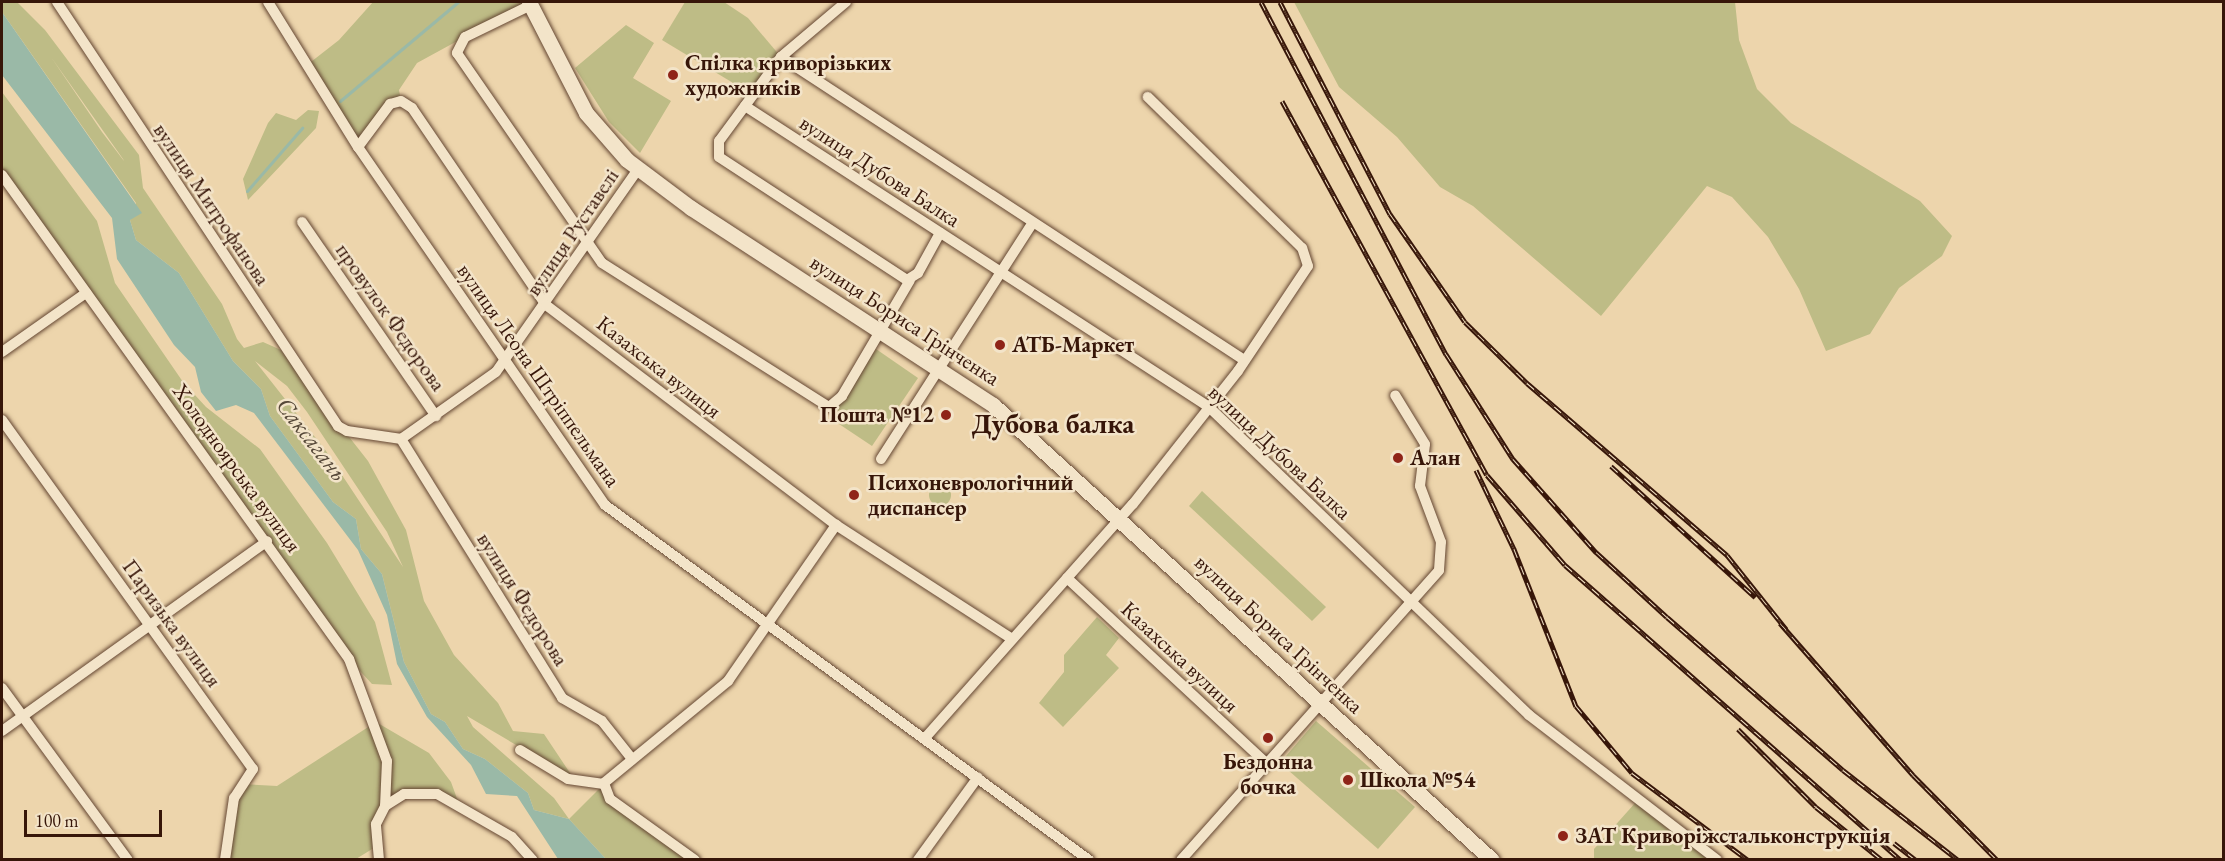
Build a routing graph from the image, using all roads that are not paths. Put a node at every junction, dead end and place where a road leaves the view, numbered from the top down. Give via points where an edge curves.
1 (57, 2) edge
2 (268, 2) edge
3 (846, 2) edge
4 (530, 3) edge
5 (781, 57) junction
6 (1148, 97) dead end
7 (745, 106) junction
8 (358, 147) junction
9 (638, 169) junction
10 (2, 176) edge
11 (302, 222) dead end
12 (1032, 224) junction
13 (940, 233) junction
14 (587, 243) junction
15 (1001, 274) junction
16 (910, 280) junction
17 (86, 293) junction
18 (546, 305) junction
19 (880, 330) junction
20 (2, 352) edge
21 (1244, 360) junction
22 (506, 362) junction
23 (940, 367) junction
24 (1395, 395) dead end
25 (1209, 407) junction
26 (436, 416) junction
27 (2, 420) edge
28 (401, 440) junction
29 (881, 459) dead end
30 (1121, 519) junction
31 (836, 525) junction
32 (267, 540) junction
33 (1067, 578) junction
34 (1413, 605) junction
35 (148, 624) junction
36 (768, 625) junction
37 (1011, 638) junction
38 (2, 688) edge
39 (1320, 703) junction
40 (22, 716) junction
41 (2, 731) edge
42 (925, 738) junction
43 (520, 750) dead end
44 (632, 759) junction
45 (1267, 764) junction
46 (978, 777) junction
47 (604, 784) junction
48 (384, 806) junction
49 (128, 860) edge
50 (225, 860) edge
51 (379, 860) edge
52 (533, 860) edge
53 (695, 860) edge
54 (918, 860) edge
55 (1089, 860) edge
56 (1181, 860) edge
57 (1492, 860) edge
58 (1717, 860) edge

1 - 28 street, вулиця Митрофанова via 338,426
2 - 8 street, вулиця Леона Штріппельмана
3 - 5 street
4 - 9 street, вулиця Бориса Грінченка via 586,113
4 - 14 street via 465,37 458,52
5 - 7 street
5 - 12 street
6 - 21 street via 1308,256 1299,281
7 - 13 street, вулиця Дубова Балка
7 - 16 street via 719,141 720,159
8 - 18 street, Казахська вулиця via 390,104 401,101 412,108
8 - 22 street, вулиця Леона Штріппельмана
9 - 14 street, вулиця Руставелі
9 - 19 street, вулиця Бориса Грінченка
10 - 17 street, Холодноярська вулиця
11 - 26 street, провулок Федорова
12 - 15 street
12 - 21 street
13 - 15 street, вулиця Дубова Балка
13 - 16 street
14 - 18 street, вулиця Руставелі
14 - 19 street via 602,263 829,407 842,396
15 - 23 street
15 - 25 street, вулиця Дубова Балка
16 - 19 street
17 - 20 street
17 - 32 street, Холодноярська вулиця
18 - 22 street, вулиця Руставелі
18 - 31 street, Казахська вулиця
19 - 23 street, вулиця Бориса Грінченка
21 - 25 street
22 - 26 street, вулиця Руставелі
22 - 36 street, вулиця Леона Штріппельмана via 605,505
23 - 29 street
23 - 30 street, вулиця Бориса Грінченка via 1019,427
24 - 34 street via 1425,444 1421,493 1443,552 1439,570
25 - 30 street
25 - 34 street, вулиця Дубова Балка
26 - 28 street, вулиця Руставелі
27 - 35 street, Паризька вулиця
28 - 44 street, вулиця Федорова via 561,698 602,721
30 - 33 street
30 - 39 street, вулиця Бориса Грінченка
31 - 36 street
31 - 37 street, Казахська вулиця
32 - 35 street
32 - 48 street, Холодноярська вулиця via 349,659 387,761
33 - 37 street
33 - 45 street, Казахська вулиця
34 - 39 street
34 - 58 street, вулиця Дубова Балка via 1529,715
35 - 40 street
35 - 50 street, Паризька вулиця via 253,769 234,798
36 - 42 street, вулиця Леона Штріппельмана
36 - 44 street via 728,681
37 - 42 street
38 - 40 street
39 - 45 street
39 - 57 street, вулиця Бориса Грінченка
40 - 41 street
40 - 49 street
42 - 46 street, вулиця Леона Штріппельмана
43 - 47 street via 568,779
44 - 47 street
45 - 56 street
46 - 54 street
46 - 55 street, вулиця Леона Штріппельмана
47 - 53 street via 610,799
48 - 51 street, Холодноярська вулиця via 376,824
48 - 52 street via 404,794 437,794 512,837

